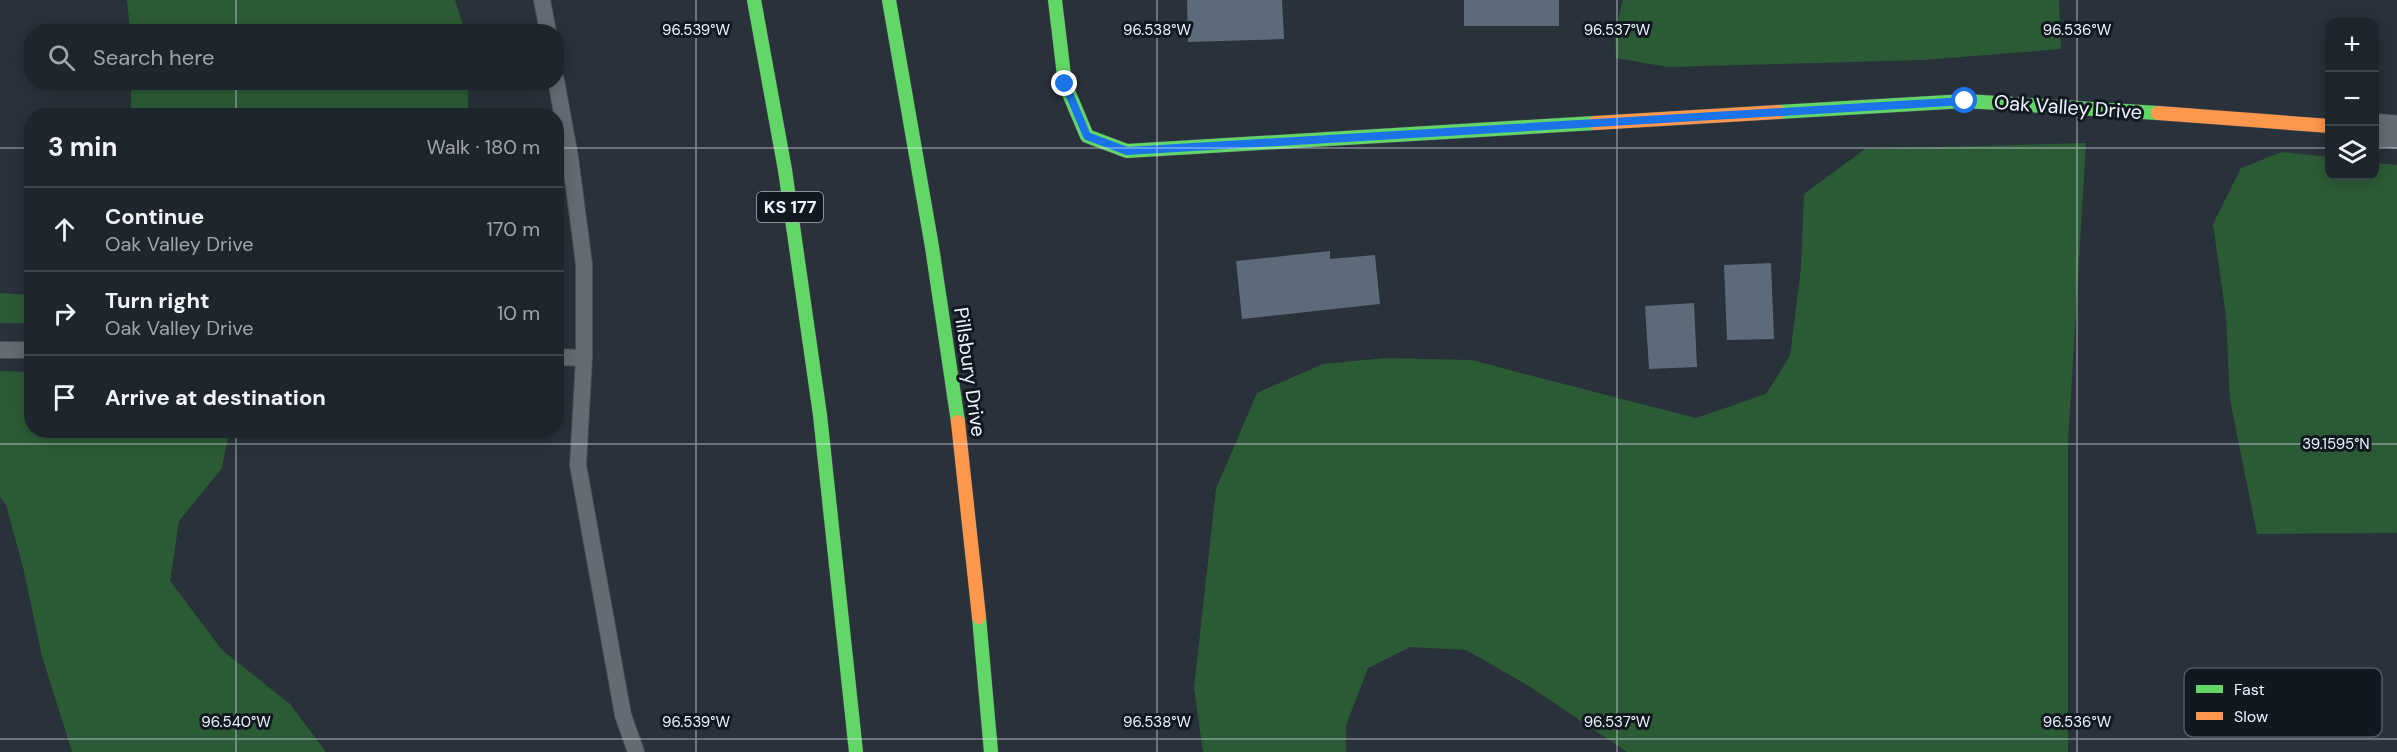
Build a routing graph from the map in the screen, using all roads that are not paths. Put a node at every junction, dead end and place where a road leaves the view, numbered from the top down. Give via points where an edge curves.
1 (542, 0) edge
2 (754, 0) edge
3 (889, 0) edge
4 (1055, 0) edge
5 (546, 24) edge
6 (558, 90) edge
7 (561, 108) edge
8 (564, 124) edge
9 (2325, 126) edge
10 (2379, 130) edge
11 (2397, 132) edge
12 (0, 350) edge
13 (24, 350) edge
14 (564, 357) edge
15 (584, 358) junction
16 (636, 752) edge
17 (856, 752) edge
18 (992, 752) edge

1 - 5 lane
2 - 17 main road, KS 177 via 785,170 820,416
3 - 18 main road, Pillsbury Drive via 955,394
4 - 9 main road, Oak Valley Drive via 1065,84 1087,136 1127,151 1965,101
6 - 7 lane
8 - 15 lane via 584,264
10 - 11 street
12 - 13 lane
14 - 15 lane
15 - 16 lane via 578,465 623,715

